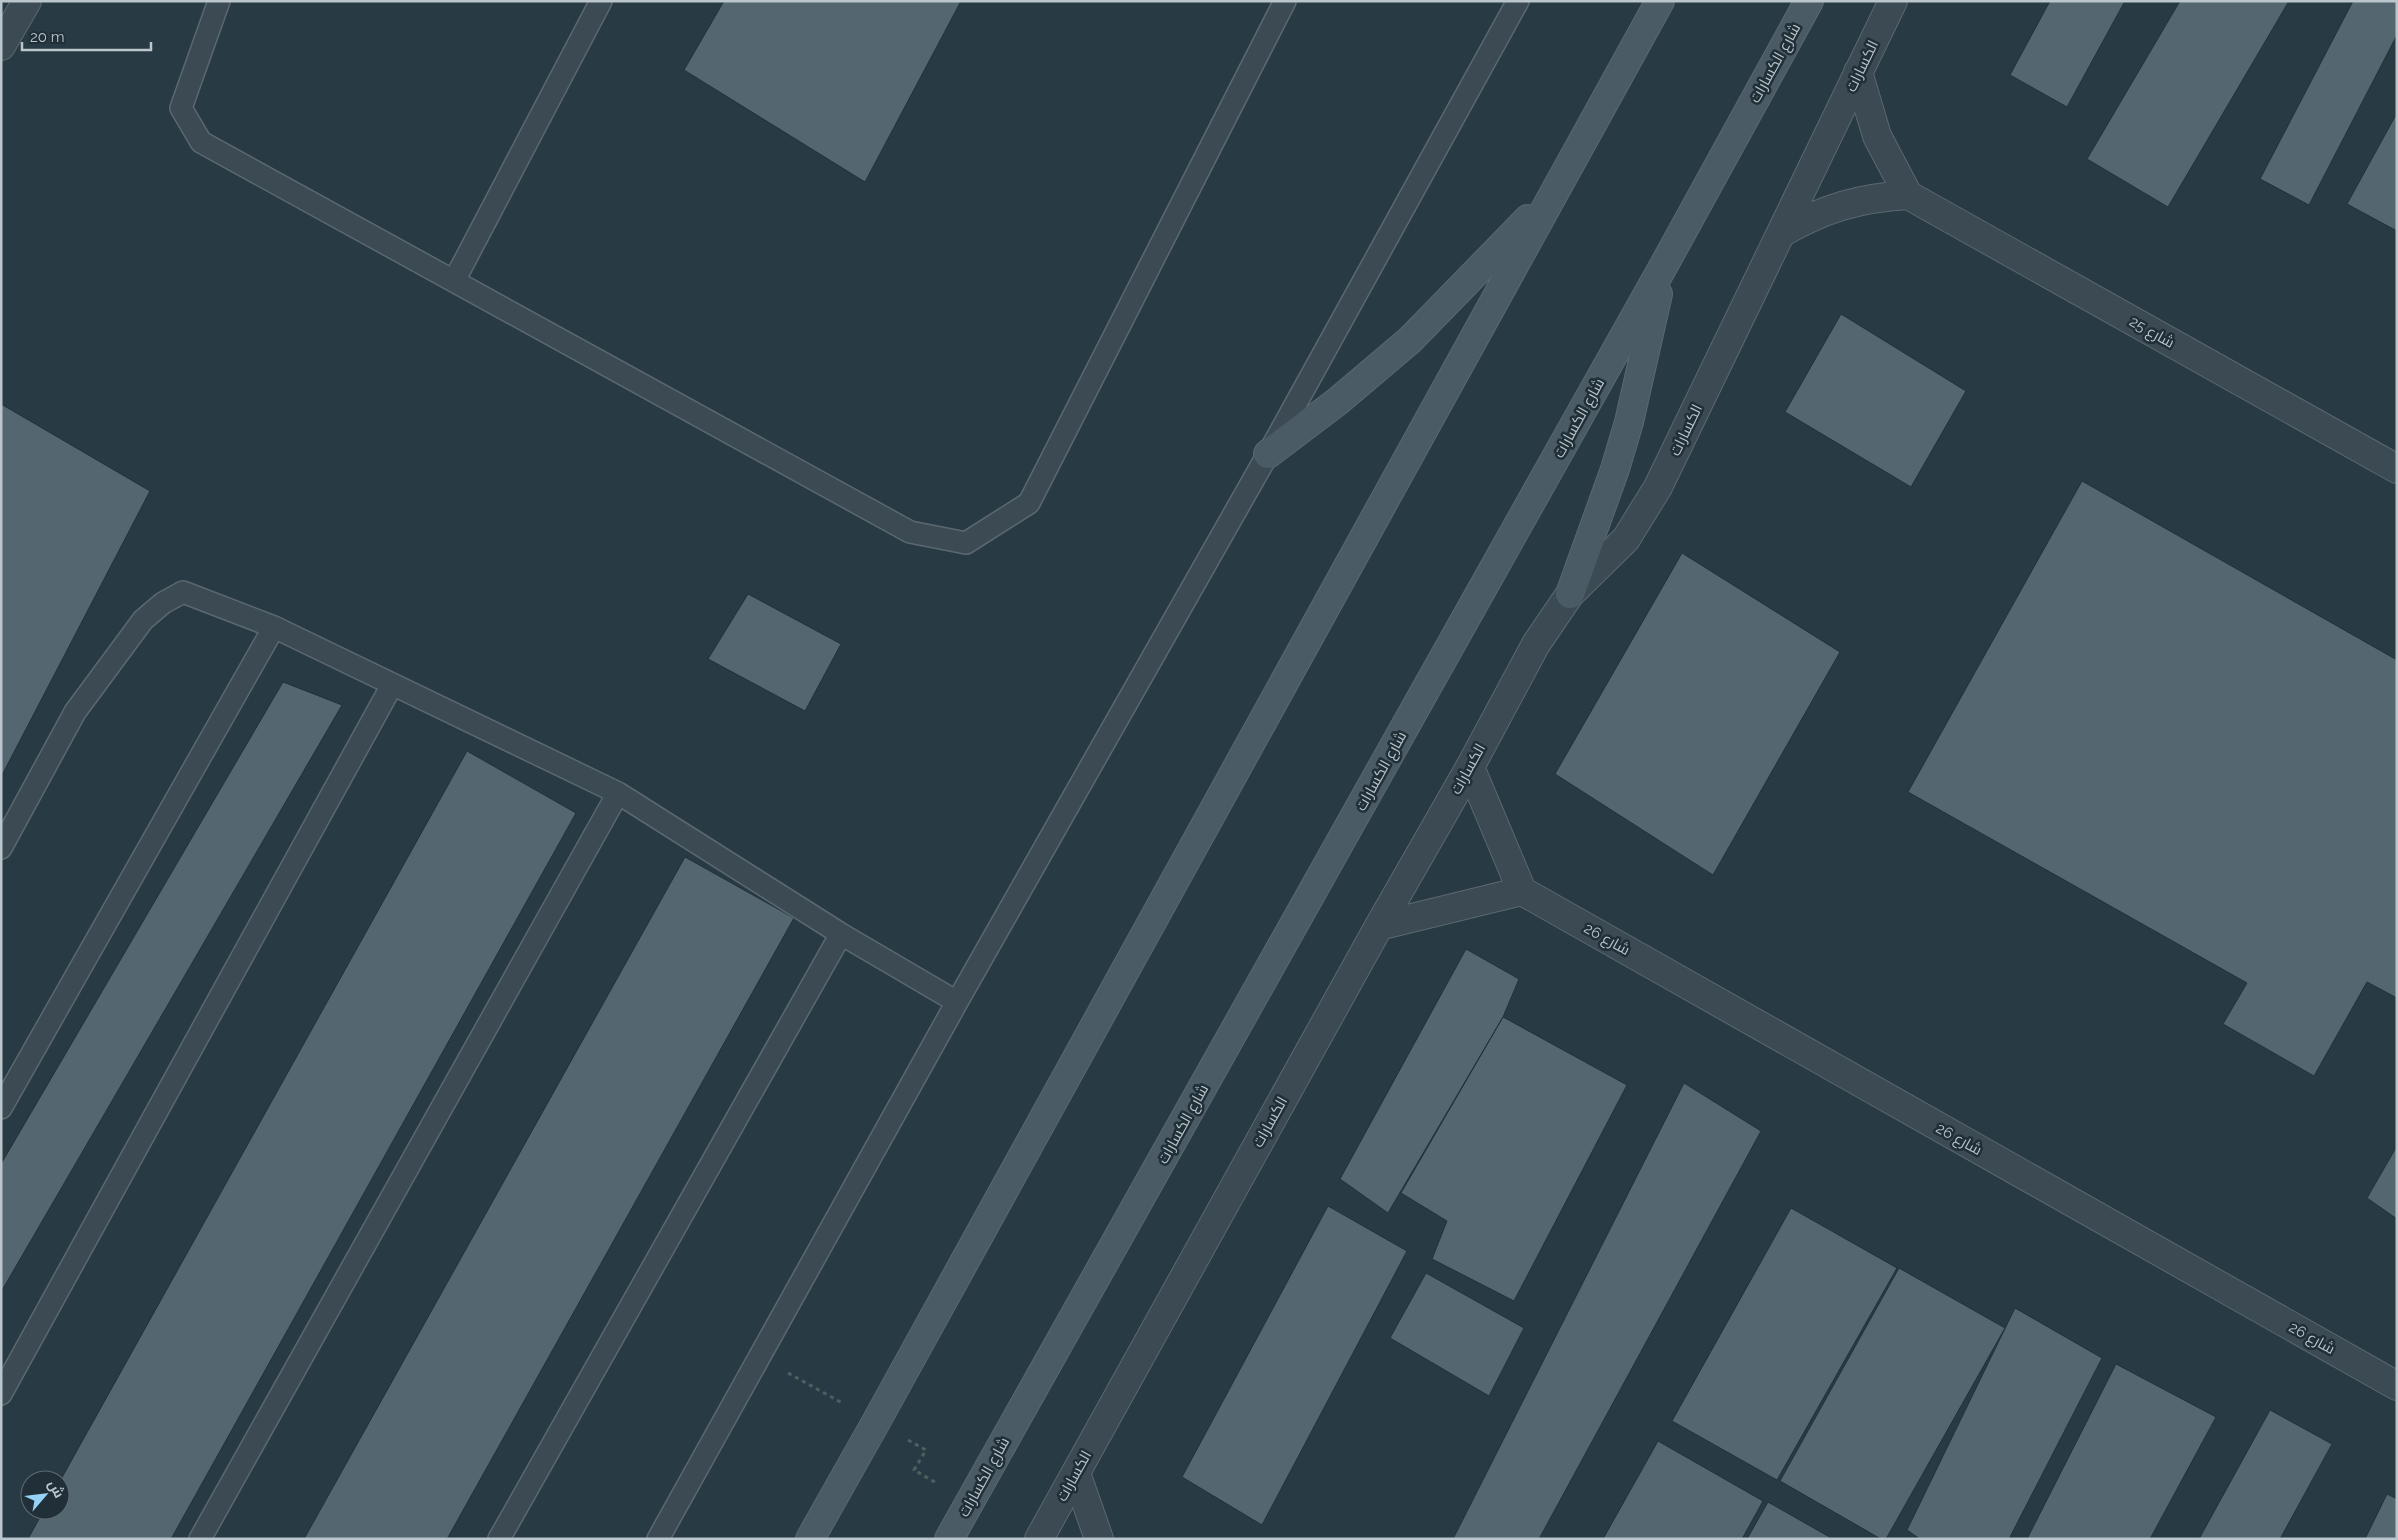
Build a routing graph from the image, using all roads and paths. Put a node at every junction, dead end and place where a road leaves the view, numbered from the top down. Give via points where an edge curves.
1 (27, 1) edge
2 (219, 1) edge
3 (601, 1) edge
4 (1285, 1) edge
5 (1518, 1) edge
6 (1660, 1) edge
7 (1810, 1) edge
8 (1893, 1) edge
9 (1, 46) edge
10 (1858, 72) junction
11 (1557, 188) junction
12 (1908, 195) junction
13 (1783, 232) junction
14 (1664, 265) junction
15 (454, 281) junction
16 (1268, 454) junction
17 (2397, 469) edge
18 (1570, 594) junction
19 (274, 626) junction
20 (392, 685) junction
21 (1470, 766) junction
22 (618, 793) junction
23 (1, 848) edge
24 (1522, 891) junction
25 (1379, 926) junction
26 (841, 934) junction
27 (957, 1002) junction
28 (1, 1108) edge
29 (2397, 1386) edge
30 (1, 1394) edge
31 (1076, 1473) junction
32 (200, 1539) edge
33 (499, 1539) edge
34 (658, 1539) edge
35 (810, 1539) edge
36 (949, 1539) edge
37 (1039, 1539) edge
38 (1100, 1539) edge

1 - 9 street
2 - 15 lane via 181,108 201,142
3 - 15 lane
4 - 15 lane via 1029,504 966,543 910,532
5 - 16 lane
6 - 11 street
7 - 14 street, شارع الكسارات
8 - 10 street, الكسارات
10 - 12 street via 1877,136
10 - 13 street, الكسارات
11 - 16 street via 1410,340
11 - 35 street
12 - 13 street via 1842,204
12 - 17 street, شارع 25
13 - 18 street, الكسارات via 1658,487 1626,538
14 - 18 street via 1630,422
14 - 36 street, شارع الكسارات
16 - 27 lane
18 - 21 street, الكسارات via 1536,644
19 - 20 lane
19 - 23 lane via 184,592 163,603 143,620 75,712
19 - 28 lane
20 - 22 lane
20 - 30 lane
21 - 24 street
21 - 25 street, الكسارات
22 - 26 lane
22 - 32 lane
24 - 25 street
24 - 29 street, شارع 26
25 - 31 street, الكسارات
26 - 27 lane
26 - 33 lane
27 - 34 lane
31 - 37 street, الكسارات
31 - 38 street

